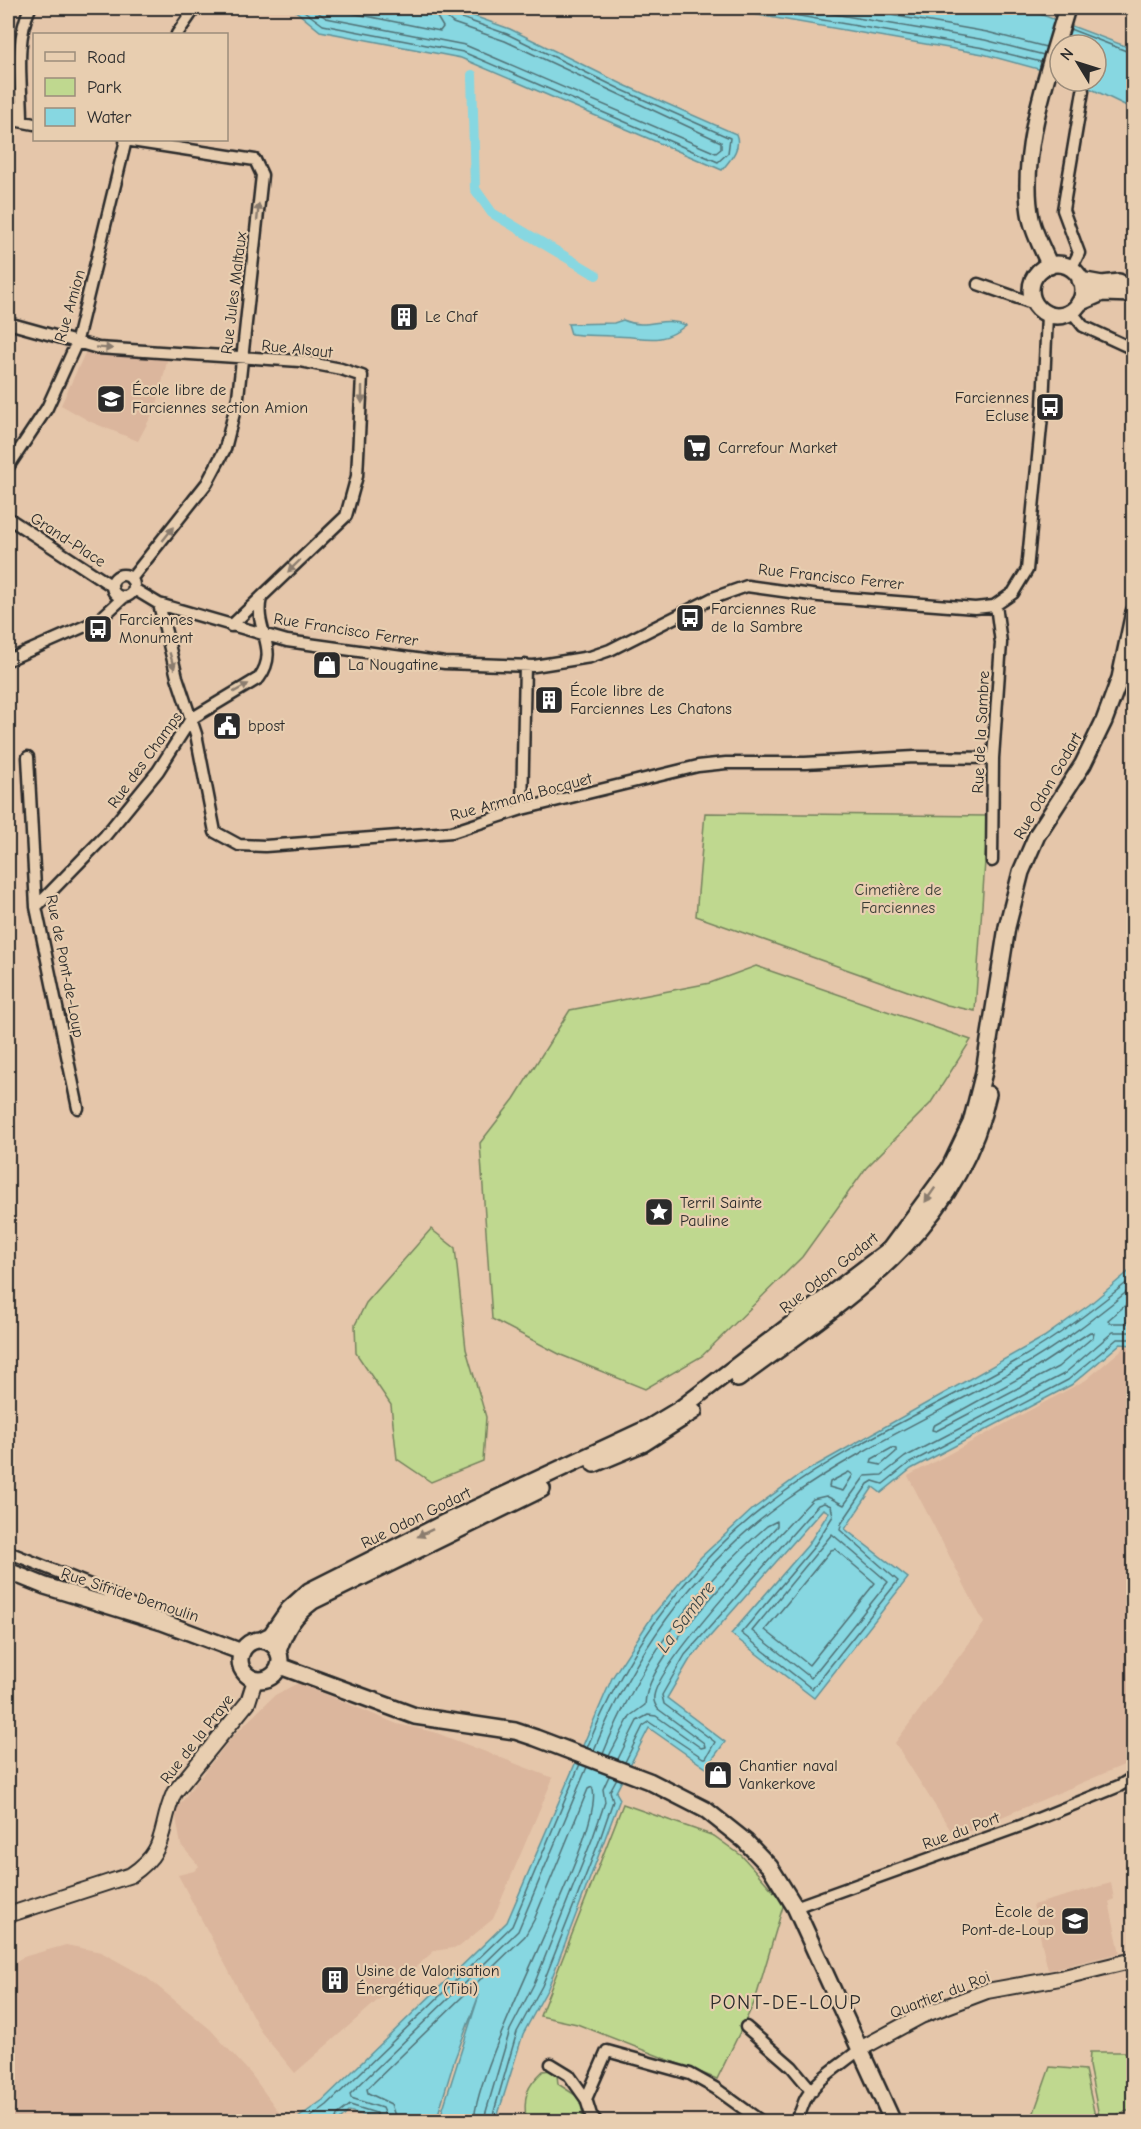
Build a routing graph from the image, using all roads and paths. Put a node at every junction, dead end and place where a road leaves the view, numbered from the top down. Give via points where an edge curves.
1 (30, 8) edge
2 (195, 8) edge
3 (1067, 8) edge
4 (178, 33) edge
5 (1083, 93) edge
6 (8, 119) edge
7 (22, 121) junction
8 (33, 124) edge
9 (126, 141) edge
10 (144, 141) edge
11 (161, 142) edge
12 (1050, 266) junction
13 (1076, 275) junction
14 (978, 284) dead end
15 (1134, 284) edge
16 (1134, 294) edge
17 (1035, 304) junction
18 (1075, 307) junction
19 (1047, 315) junction
20 (8, 323) edge
21 (76, 344) junction
22 (1133, 349) edge
23 (241, 359) junction
24 (8, 467) edge
25 (8, 518) edge
26 (124, 590) junction
27 (261, 597) junction
28 (159, 604) junction
29 (996, 605) junction
30 (1134, 612) edge
31 (231, 626) junction
32 (266, 636) junction
33 (1134, 654) edge
34 (8, 660) edge
35 (525, 665) junction
36 (191, 719) junction
37 (28, 757) dead end
38 (993, 758) junction
39 (522, 809) junction
40 (992, 861) dead end
41 (36, 907) junction
42 (78, 1108) dead end
43 (8, 1552) edge
44 (8, 1571) edge
45 (162, 1622) junction
46 (261, 1640) junction
47 (242, 1653) junction
48 (279, 1658) junction
49 (255, 1680) junction
50 (1134, 1777) edge
51 (795, 1907) junction
52 (8, 1915) edge
53 (1134, 1960) edge
54 (746, 2026) dead end
55 (860, 2049) junction
56 (551, 2064) dead end
57 (812, 2091) junction
58 (586, 2099) junction
59 (796, 2120) edge
60 (597, 2121) edge
61 (762, 2121) edge
62 (893, 2121) edge

1 - 7 street via 21,44
2 - 4 street
3 - 12 main road via 1032,148 1029,195 1036,237
5 - 13 street via 1063,210 1079,253
6 - 7 street
7 - 8 street
9 - 21 street, Rue Amion
10 - 11 street
23 -> 11 street, Rue Jules Maltaux via 262,175 255,160
12 - 13 main road via 1057,265
12 - 17 main road via 1033,281
13 - 15 main road via 1102,284
13 - 18 main road via 1083,290
14 - 17 street
16 - 18 main road via 1102,293
17 - 19 main road
18 - 19 main road via 1061,316
18 - 22 street via 1083,326
19 - 29 street via 1043,406 1027,570 1013,593
20 - 21 street, Rue Alsaut
21 -> 23 street, Rue Alsaut
21 - 24 street, Rue Amion via 47,408
26 -> 23 street, Rue Jules Maltaux via 219,465 238,397
23 -> 27 street, Rue Alsaut via 300,361 362,376 357,476 346,516
25 - 26 street, Grand-Place
26 - 28 street, Rue Francisco Ferrer
26 - 34 street, Rue Jules Maltaux via 99,620
27 - 31 street, Rue Alsaut
27 - 32 street via 257,613
28 - 31 street, Rue Francisco Ferrer
28 -> 36 street, Rue Armand Bocquet
29 - 35 street, Rue Francisco Ferrer via 975,608 819,596 747,586 713,598 610,650 590,657
29 - 38 street, Rue de la Sambre via 1001,643
30 -> 46 main road, Rue Odon Godart via 1120,678 1104,721 1083,764 1037,835 1021,872 1007,927 984,1072 970,1123 949,1168 890,1249 680,1409 309,1591 289,1609 271,1635
31 - 32 street, Rue Francisco Ferrer
32 - 35 street, Rue Francisco Ferrer via 445,663
36 -> 32 street, Rue des Champs via 258,678 269,655
33 - 48 main road, Rue Odon Godart via 1111,731 1046,840 1030,876 983,1116 948,1191 924,1226 868,1282 672,1428 313,1601 286,1628
35 - 39 street
36 - 39 street, Rue Armand Bocquet via 215,832 239,845 314,844 452,831
36 - 41 street, Rue des Champs via 158,771 105,836
37 - 41 street, Rue de Pont-de-Loup
38 - 39 street, Rue Armand Bocquet via 915,757 698,766
38 - 40 street, Rue de la Sambre
41 - 42 street, Rue de Pont-de-Loup
43 - 45 street via 105,1591
44 - 45 main road, Rue Sifride Demoulin
45 - 47 main road, Rue Sifride Demoulin
46 - 47 main road via 250,1642
46 - 48 main road via 274,1645
47 - 49 main road via 242,1668
48 - 49 main road via 273,1676
48 - 51 main road via 415,1716 515,1731 649,1781 705,1810 745,1840 770,1867
49 - 52 street, Rue de la Praye via 248,1702 174,1793 156,1852 146,1864 131,1875
50 - 51 street, Rue du Port via 1023,1825
51 - 55 main road
53 - 55 street, Quartier du Roi via 987,1990 921,2016
54 - 57 street via 792,2067
55 - 57 street, Quartier du Roi
55 - 62 main road
56 - 58 street via 569,2075
57 - 59 street, Quartier du Roi
58 - 60 street
58 - 61 street via 607,2050 690,2074

